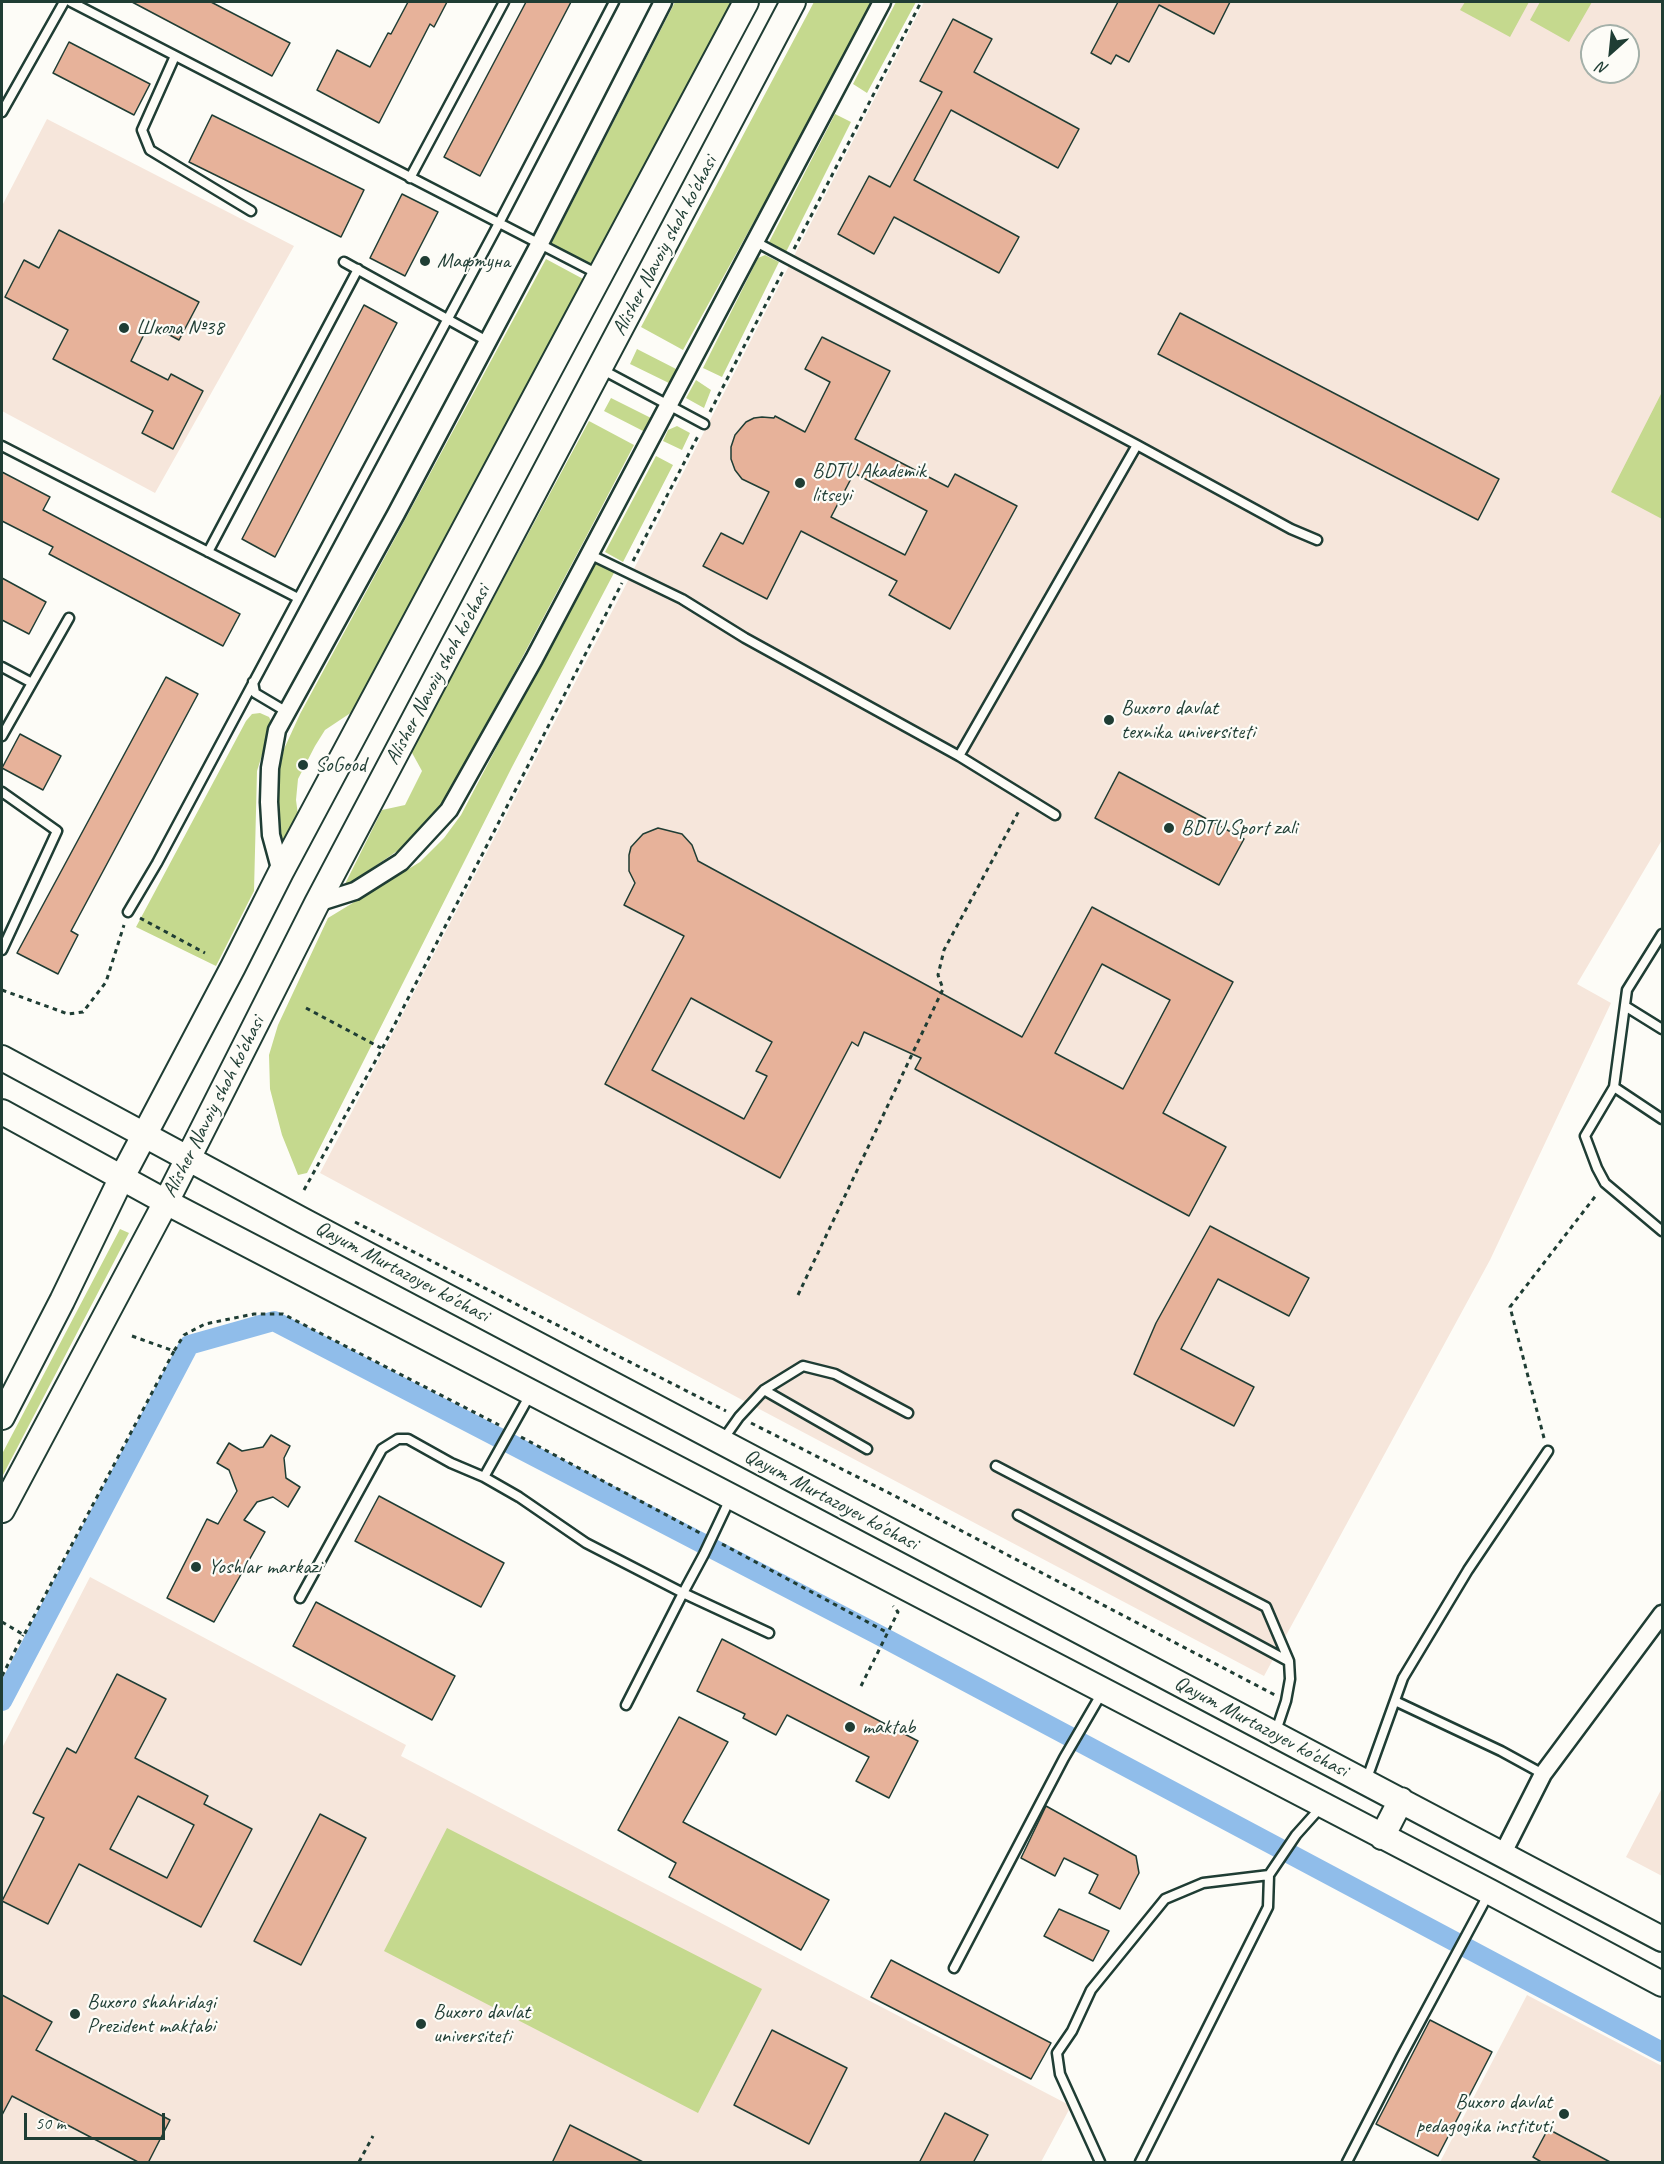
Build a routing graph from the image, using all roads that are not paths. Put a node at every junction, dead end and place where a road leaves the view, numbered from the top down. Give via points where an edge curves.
1 (64, 2) edge
2 (71, 2) edge
3 (504, 2) edge
4 (614, 2) edge
5 (663, 2) edge
6 (746, 2) edge
7 (793, 2) edge
8 (882, 2) edge
9 (175, 56) junction
10 (2, 112) edge
11 (410, 178) junction
12 (251, 211) dead end
13 (499, 223) junction
14 (754, 241) junction
15 (540, 243) junction
16 (344, 262) dead end
17 (358, 269) junction
18 (601, 275) junction
19 (448, 318) junction
20 (488, 341) junction
21 (600, 369) junction
22 (668, 405) junction
23 (704, 424) road end
24 (1137, 444) junction
25 (2, 446) edge
26 (1317, 540) dead end
27 (208, 552) junction
28 (589, 554) junction
29 (298, 598) junction
30 (69, 618) dead end
31 (2, 667) edge
32 (253, 682) junction
33 (32, 683) junction
34 (287, 712) junction
35 (2, 736) edge
36 (959, 756) junction
37 (2, 792) edge
38 (1055, 815) dead end
39 (281, 872) junction
40 (317, 903) junction
41 (128, 912) road end
42 (1662, 934) edge
43 (2, 950) edge
44 (1625, 1006) junction
45 (1662, 1029) edge
46 (2, 1058) edge
47 (1614, 1087) junction
48 (2, 1112) edge
49 (1662, 1119) edge
50 (144, 1136) junction
51 (188, 1159) junction
52 (121, 1179) junction
53 (166, 1202) junction
54 (1662, 1231) edge
55 (764, 1390) junction
56 (531, 1393) junction
57 (908, 1413) dead end
58 (2, 1417) edge
59 (722, 1442) junction
60 (867, 1449) dead end
61 (1548, 1451) road end
62 (996, 1466) dead end
63 (484, 1477) junction
64 (731, 1497) junction
65 (2, 1510) edge
66 (1018, 1515) dead end
67 (683, 1593) junction
68 (300, 1598) dead end
69 (1662, 1614) edge
70 (769, 1633) dead end
71 (1289, 1661) junction
72 (1098, 1700) junction
73 (1395, 1701) junction
74 (626, 1705) dead end
75 (1275, 1734) junction
76 (1342, 1770) junction
77 (1543, 1774) junction
78 (1366, 1782) junction
79 (1401, 1800) junction
80 (1323, 1805) junction
81 (1382, 1837) junction
82 (1502, 1855) junction
83 (1269, 1875) junction
84 (1490, 1892) junction
85 (1662, 1939) edge
86 (954, 1968) dead end
87 (1662, 1984) edge
88 (1100, 2163) edge
89 (1140, 2163) edge
90 (1347, 2163) edge

1 - 10 lane
2 - 9 lane
3 - 11 lane
4 - 13 lane
5 - 15 street
6 - 18 street, Alisher Navoiy shoh ko'chasi
7 - 21 street, Alisher Navoiy shoh ko'chasi
8 - 14 street
9 - 11 lane
9 - 12 lane via 142,130 150,150
11 - 13 lane
13 - 15 lane
13 - 19 lane
14 - 22 street
14 - 24 lane
15 - 18 lane
15 - 20 street
16 - 17 lane
17 - 19 lane
17 - 27 lane
18 - 39 street, Alisher Navoiy shoh ko'chasi
19 - 20 lane
19 - 29 lane
20 - 34 street
21 - 22 lane
21 - 40 street, Alisher Navoiy shoh ko'chasi
22 - 23 lane
22 - 28 street
24 - 26 lane
24 - 36 lane
25 - 27 lane
27 - 29 lane
28 - 36 lane via 682,599
28 - 40 street via 450,810 401,862 356,891
29 - 32 lane
30 - 33 lane
31 - 33 lane
32 - 34 lane via 255,693
32 - 41 lane
33 - 35 lane
34 - 39 street via 277,730 269,786 271,835
36 - 38 lane
37 - 43 lane via 57,831
39 - 50 street, Alisher Navoiy shoh ko'chasi
40 - 51 street, Alisher Navoiy shoh ko'chasi
42 - 44 lane via 1627,990
44 - 45 lane
44 - 47 lane
46 - 50 street, Qayum Murtazoyev ko'chasi
47 - 49 lane
47 - 54 lane via 1585,1136 1605,1183
48 - 52 street, Qayum Murtazoyev ko'chasi
50 - 51 street, Qayum Murtazoyev ko'chasi
50 - 52 street, Alisher Navoiy shoh ko'chasi
51 - 53 street, Alisher Navoiy shoh ko'chasi
51 - 59 street, Qayum Murtazoyev ko'chasi
52 - 53 street, Qayum Murtazoyev ko'chasi
52 - 58 street, Alisher Navoiy shoh ko'chasi
53 - 56 street, Qayum Murtazoyev ko'chasi
53 - 65 street, Alisher Navoiy shoh ko'chasi
55 - 57 lane via 803,1366 835,1374
55 - 59 lane
55 - 60 lane
56 - 63 lane
56 - 64 street, Qayum Murtazoyev ko'chasi
59 - 75 street, Qayum Murtazoyev ko'chasi
61 - 73 lane via 1468,1570 1403,1678
62 - 71 lane via 1266,1607
63 - 67 lane via 586,1543
63 - 68 lane via 408,1439 398,1439 382,1449
64 - 67 lane
64 - 72 street, Qayum Murtazoyev ko'chasi via 890,1581
66 - 71 lane
67 - 70 lane
67 - 74 lane
69 - 77 street
71 - 75 lane via 1286,1701
72 - 80 street, Qayum Murtazoyev ko'chasi
72 - 86 lane
73 - 77 lane
73 - 78 lane
75 - 76 street, Qayum Murtazoyev ko'chasi
76 - 78 street, Qayum Murtazoyev ko'chasi
76 - 80 street
77 - 82 street
78 - 79 street, Qayum Murtazoyev ko'chasi
79 - 81 street
79 - 82 street, Qayum Murtazoyev ko'chasi
80 - 81 street, Qayum Murtazoyev ko'chasi
80 - 83 lane via 1296,1835
81 - 84 street, Qayum Murtazoyev ko'chasi
82 - 85 street, Qayum Murtazoyev ko'chasi
83 - 88 lane via 1203,1882 1165,1899 1091,1990 1057,2053 1060,2074
83 - 89 lane via 1268,1907
84 - 87 street, Qayum Murtazoyev ko'chasi
84 - 90 lane

